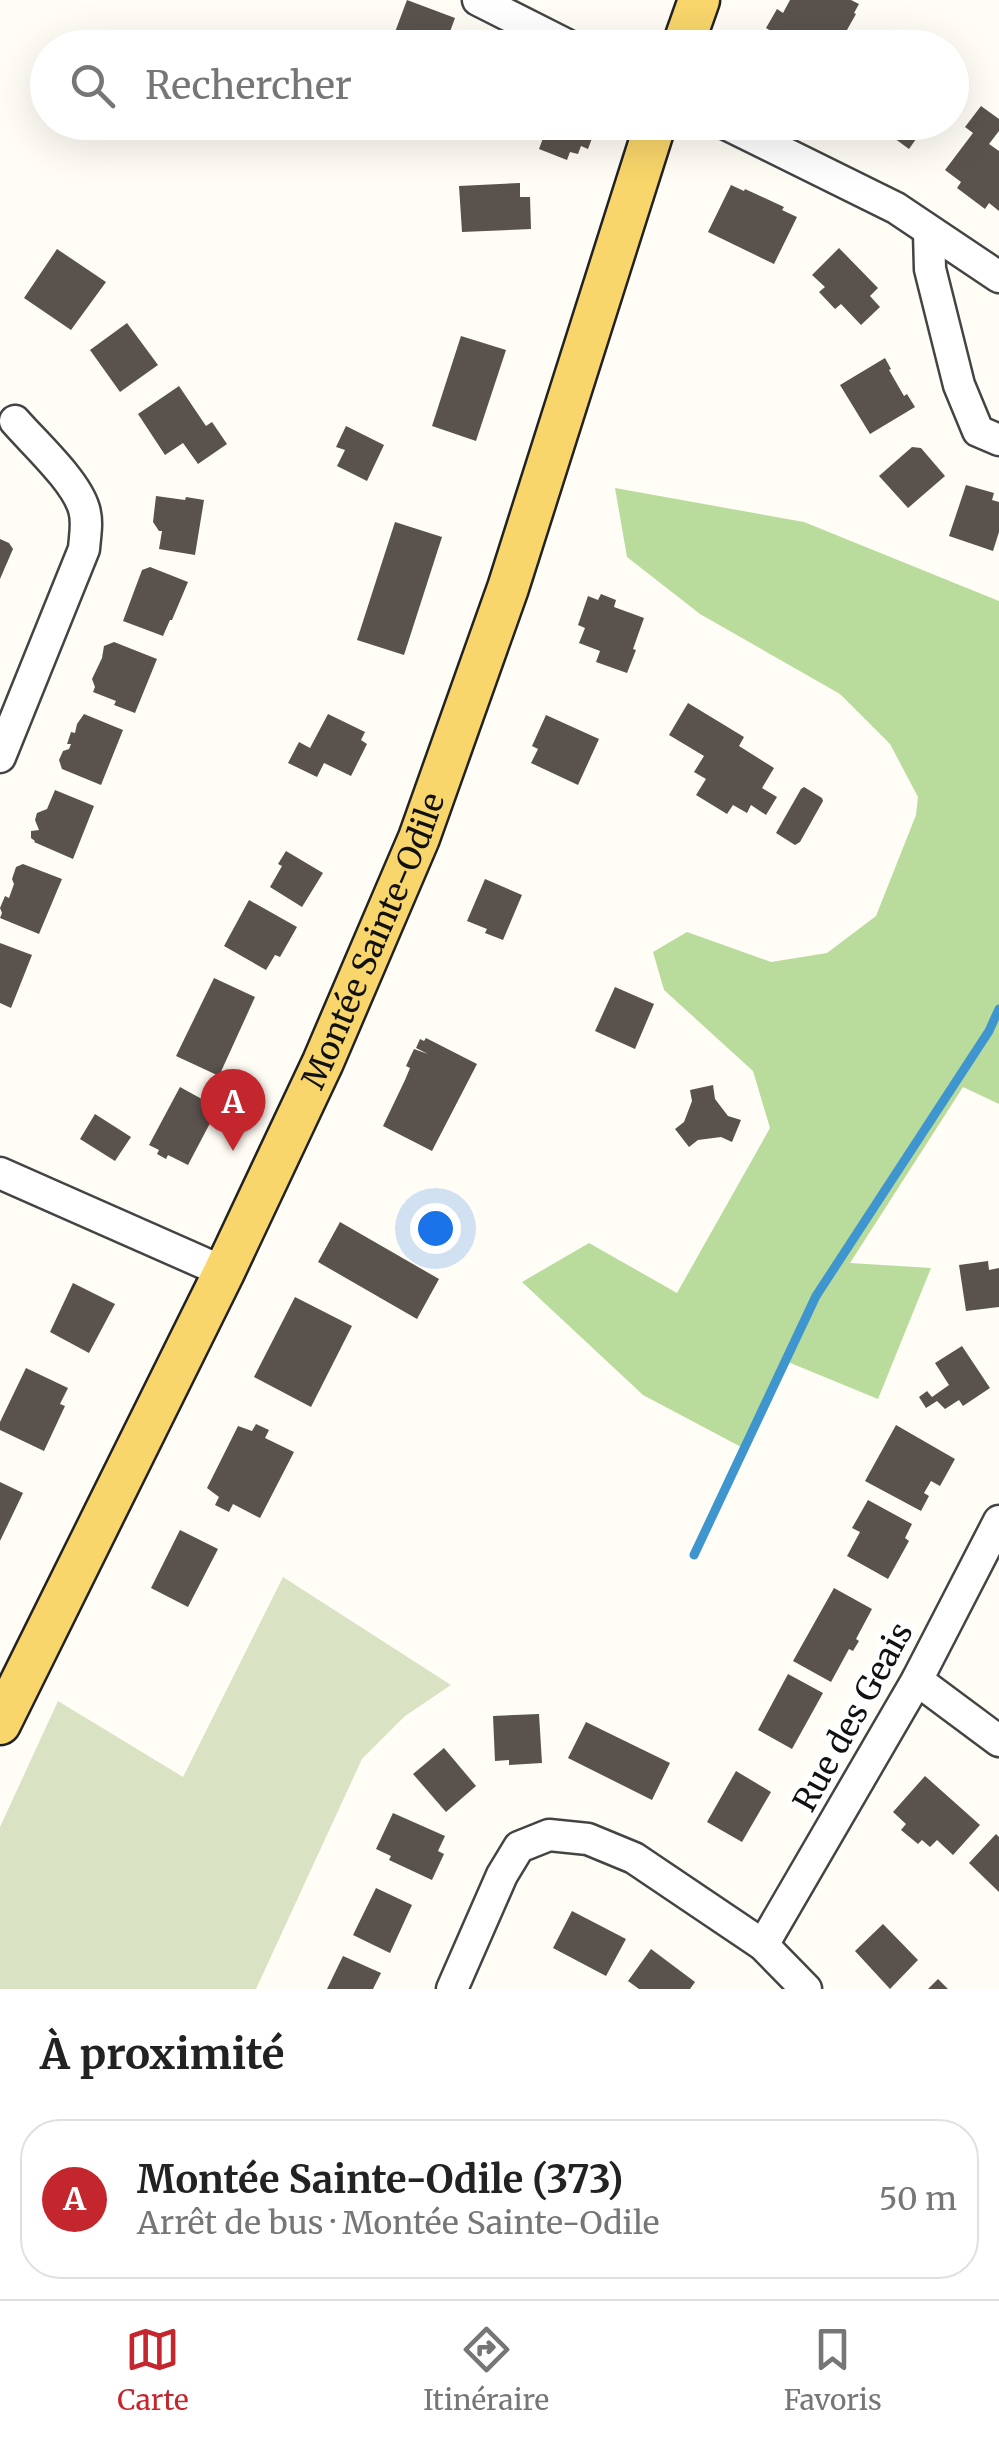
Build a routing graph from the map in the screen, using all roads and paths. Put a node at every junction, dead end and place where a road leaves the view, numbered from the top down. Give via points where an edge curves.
1 (478, 0) edge
2 (699, 0) edge
3 (537, 30) edge
4 (688, 30) edge
5 (650, 140) edge
6 (758, 140) edge
7 (929, 232) junction
8 (999, 277) edge
9 (15, 421) dead end
10 (999, 440) edge
11 (0, 757) edge
12 (0, 1173) edge
13 (224, 1272) junction
14 (999, 1521) edge
15 (916, 1680) junction
16 (0, 1724) edge
17 (999, 1741) edge
18 (763, 1945) junction
19 (452, 1989) edge
20 (806, 1989) edge

1 - 3 street
2 - 4 main road
5 - 13 main road, Montée Sainte-Odile via 508,588 419,838
6 - 7 street via 896,208
7 - 8 street
7 - 10 street via 930,269 958,385 978,432
9 - 11 street via 76,490 86,524 84,548
12 - 13 street
13 - 16 main road, Montée Sainte-Odile
14 - 15 street, Rue des Geais
15 - 17 street
15 - 18 street, Rue des Geais
18 - 19 street via 634,1858 588,1839 550,1836 518,1847
18 - 20 street

